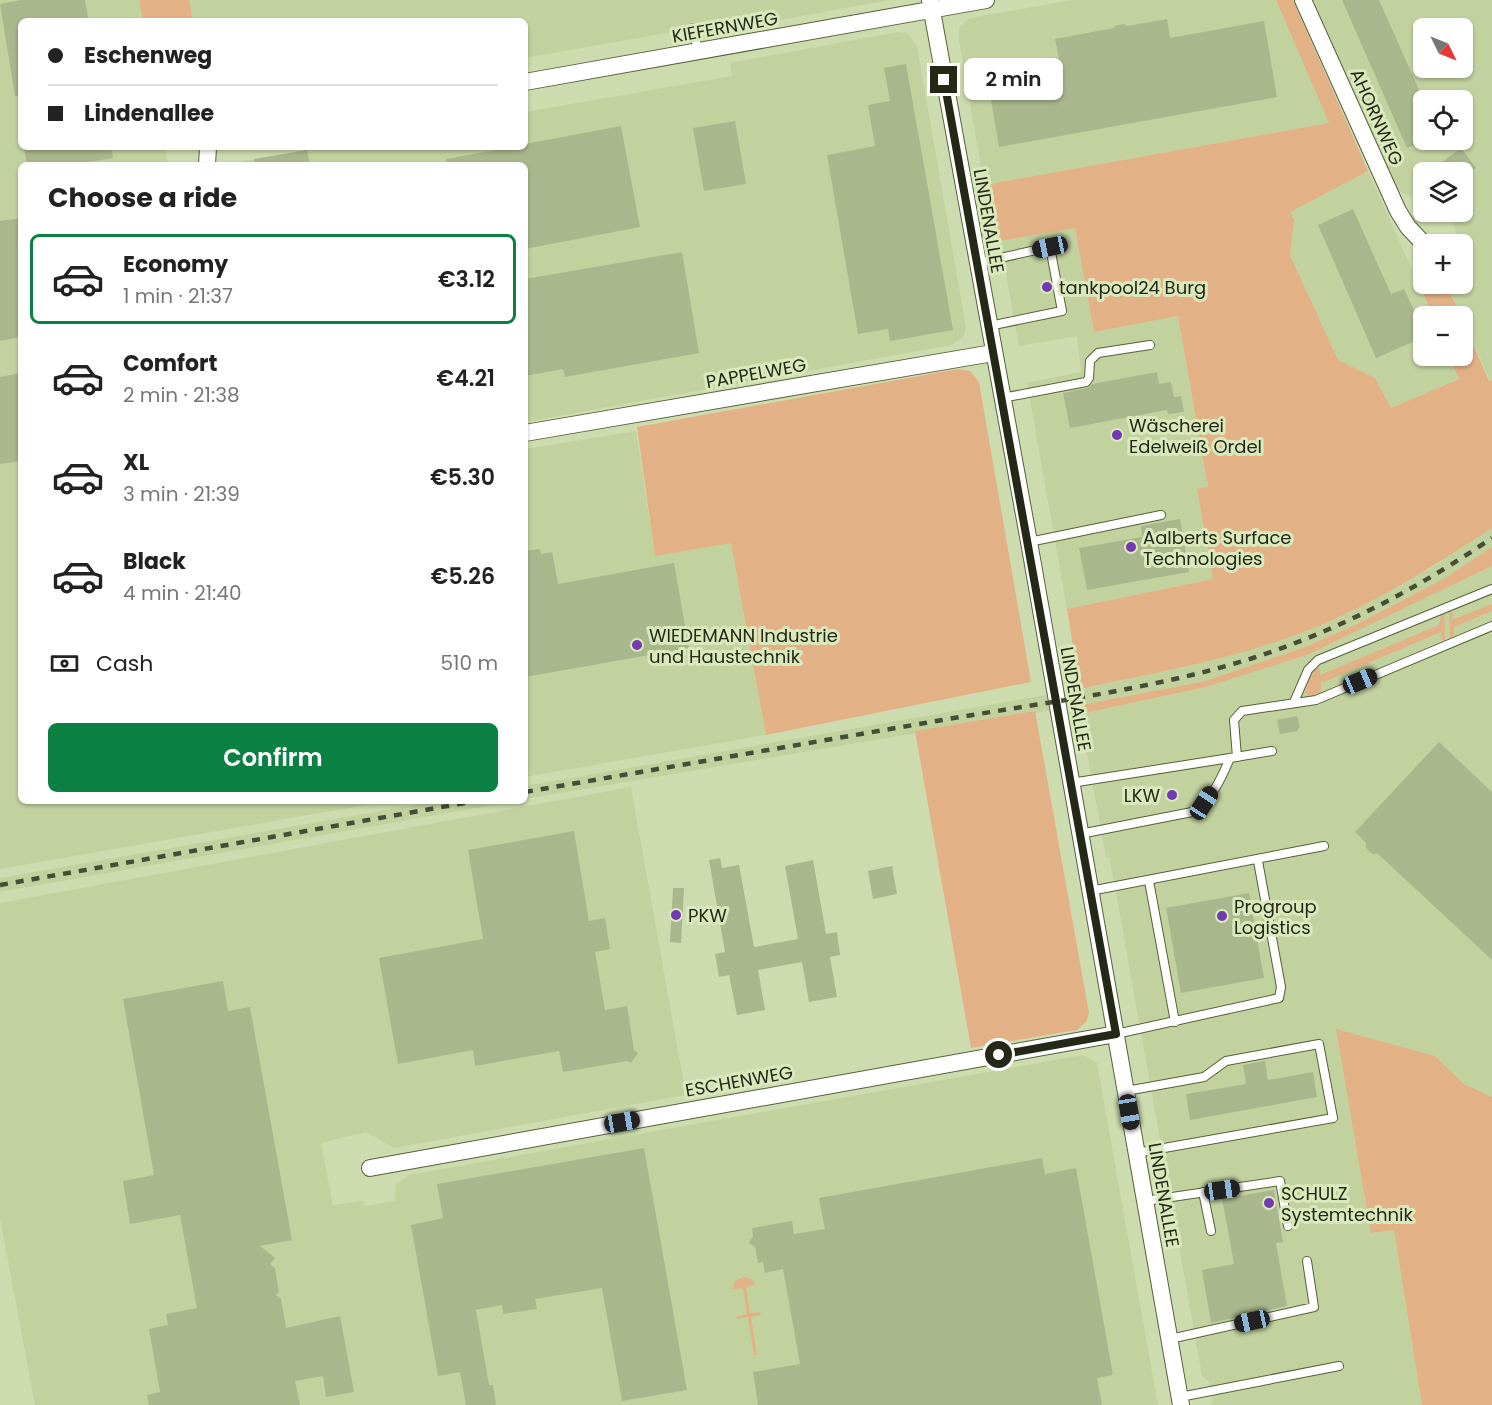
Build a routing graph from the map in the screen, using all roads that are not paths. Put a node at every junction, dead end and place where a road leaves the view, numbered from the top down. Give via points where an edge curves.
1 (986, 0) edge
2 (1303, 0) edge
3 (930, 5) edge
4 (693, 28) dead end
5 (698, 52) junction
6 (528, 81) edge
7 (1416, 234) edge
8 (977, 263) junction
9 (988, 327) junction
10 (1150, 345) dead end
11 (993, 353) junction
12 (1002, 398) junction
13 (528, 432) edge
14 (1161, 515) dead end
15 (1029, 542) junction
16 (1492, 589) edge
17 (1492, 626) edge
18 (1294, 702) junction
19 (1272, 751) dead end
20 (1233, 758) junction
21 (1071, 783) junction
22 (1079, 834) junction
23 (1324, 846) dead end
24 (1258, 861) junction
25 (1149, 881) junction
26 (1090, 891) junction
27 (1175, 1022) junction
28 (1116, 1034) junction
29 (1126, 1091) junction
30 (1136, 1153) junction
31 (370, 1168) dead end
32 (1203, 1192) junction
33 (1145, 1201) junction
34 (1288, 1226) dead end
35 (1211, 1231) dead end
36 (1307, 1261) dead end
37 (1170, 1339) junction
38 (1339, 1366) dead end
39 (1180, 1401) edge

1 - 3 street, KIEFERNWEG
2 - 7 street, AHORNWEG via 1398,211
3 - 5 street, KIEFERNWEG
3 - 8 street, LINDENALLEE
4 - 5 lane
5 - 6 street, KIEFERNWEG
8 - 9 street, LINDENALLEE
8 - 9 lane via 1050,247 1062,311
9 - 11 street, LINDENALLEE
10 - 12 lane via 1098,354 1090,361 1086,382
11 - 12 street, LINDENALLEE
11 - 13 street, PAPPELWEG
12 - 15 street, LINDENALLEE
14 - 15 lane
15 - 21 street, LINDENALLEE
16 - 18 lane via 1318,660 1308,670
17 - 18 lane via 1316,700
18 - 20 lane via 1239,712 1233,724
19 - 20 lane
20 - 21 lane
20 - 22 lane via 1204,803 1192,812
21 - 22 street, LINDENALLEE
22 - 26 street, LINDENALLEE
23 - 24 lane
24 - 25 lane
24 - 27 lane via 1281,987 1279,999
25 - 26 lane
25 - 27 lane
26 - 28 street, LINDENALLEE
27 - 28 lane
28 - 29 street, LINDENALLEE
28 - 31 street, ESCHENWEG
29 - 30 street, LINDENALLEE
29 - 30 lane via 1204,1077 1226,1061 1319,1044 1333,1118
30 - 33 street, LINDENALLEE
32 - 33 lane
32 - 34 lane via 1280,1181
32 - 35 lane
33 - 37 street, LINDENALLEE
36 - 37 lane via 1314,1307
37 - 39 street, LINDENALLEE
38 - 39 lane

